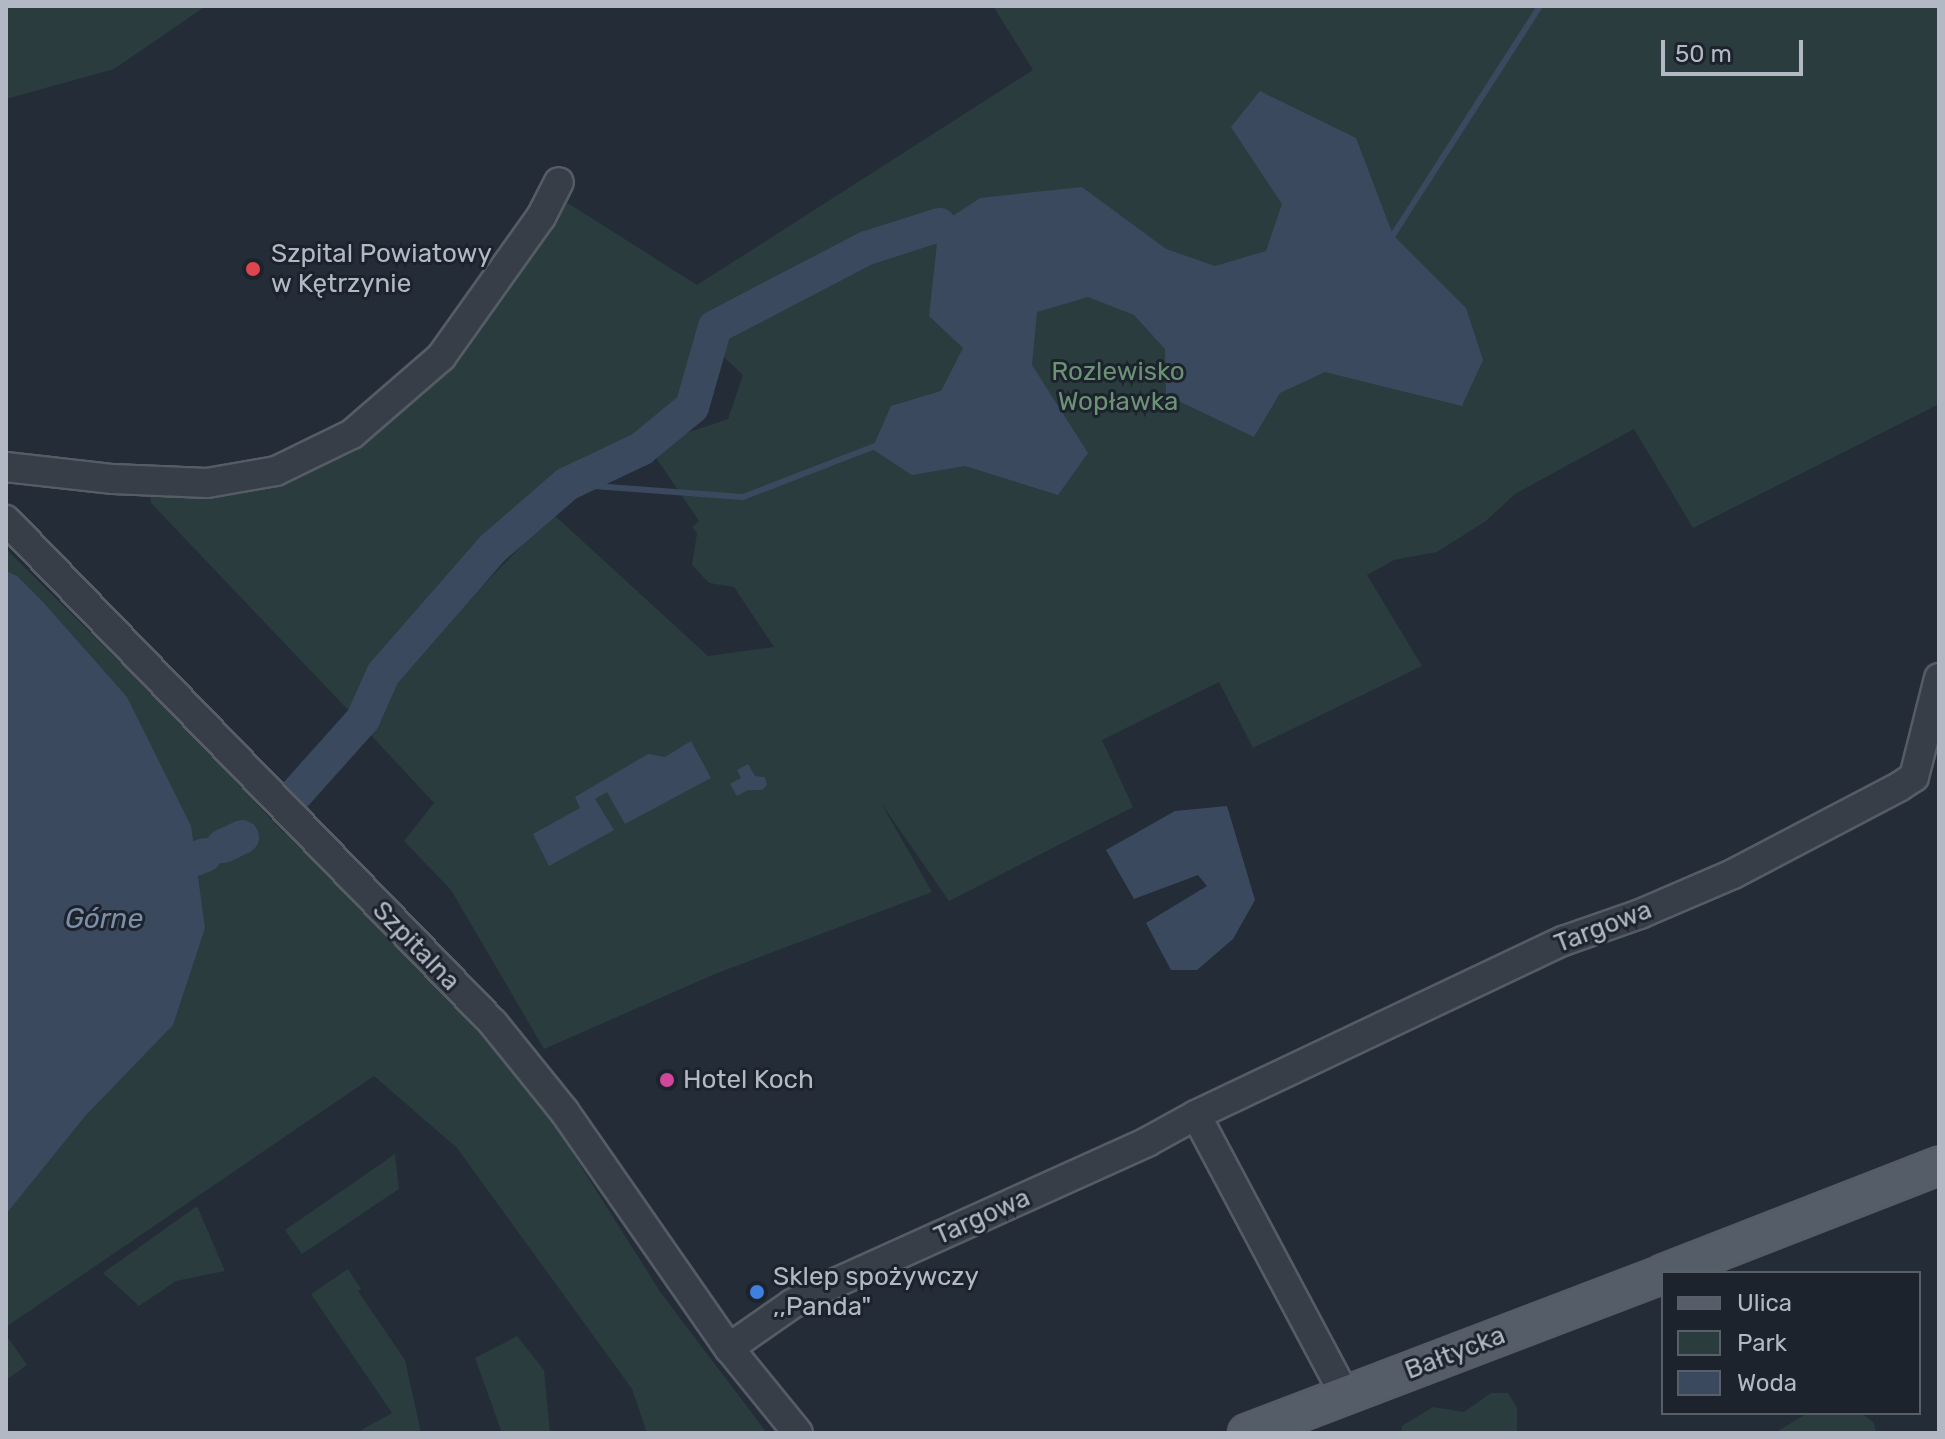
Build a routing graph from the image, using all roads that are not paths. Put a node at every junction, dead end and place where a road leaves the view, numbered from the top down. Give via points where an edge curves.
1 (559, 182) dead end
2 (6, 467) edge
3 (6, 520) edge
4 (1939, 678) edge
5 (1196, 1115) junction
6 (1939, 1166) edge
7 (1669, 1271) edge
8 (1661, 1274) edge
9 (729, 1348) junction
10 (1345, 1395) junction
11 (779, 1410) junction
12 (798, 1433) edge
13 (811, 1433) edge
14 (1247, 1433) edge

1 - 2 street via 541,217 441,357 352,434 276,471 207,483
3 - 9 street, Szpitalna via 493,1023 564,1111
4 - 5 street, Targowa via 1914,777 1899,787 1733,874 1563,941
5 - 9 street, Targowa via 822,1289
5 - 10 street
6 - 7 main road, Bałtycka
8 - 10 main road, Bałtycka
9 - 11 street, Szpitalna
10 - 14 main road, Bałtycka
11 - 12 street, Szpitalna
11 - 13 street, Szpitalna

